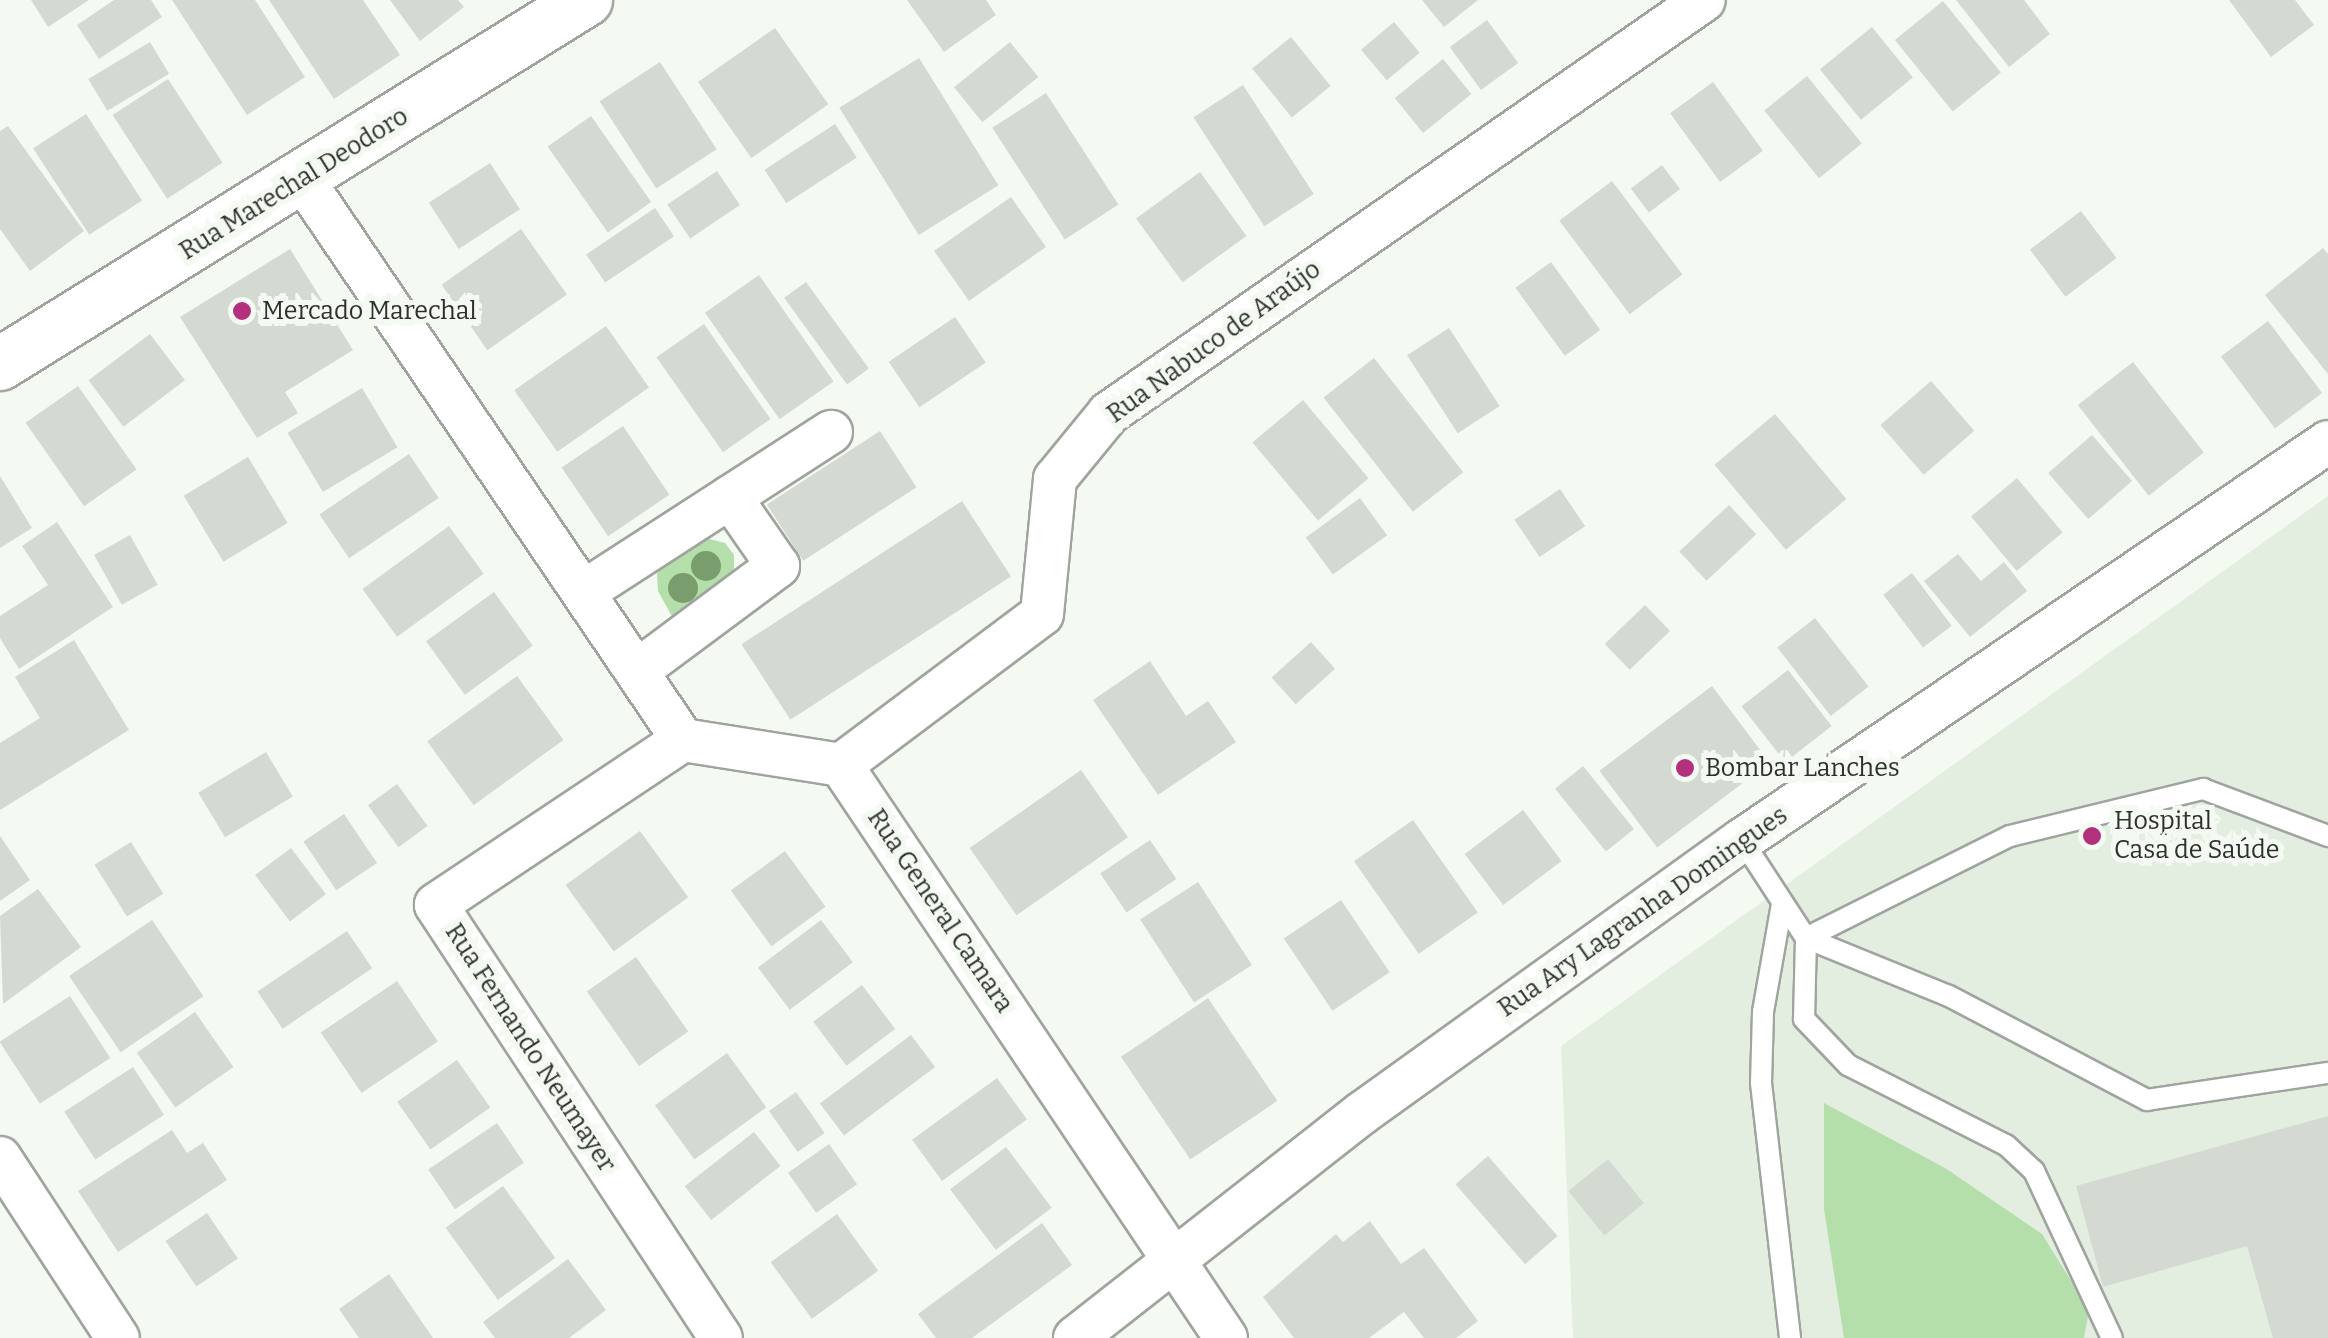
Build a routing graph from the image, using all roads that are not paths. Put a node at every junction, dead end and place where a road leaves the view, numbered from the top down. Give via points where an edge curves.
1 (586, 0) edge
2 (1704, 0) edge
3 (303, 180) junction
4 (0, 364) edge
5 (832, 432) dead end
6 (2328, 442) edge
7 (730, 497) junction
8 (586, 591) junction
9 (637, 671) junction
10 (683, 740) junction
11 (841, 765) junction
12 (2328, 836) edge
13 (1742, 840) junction
14 (1782, 904) junction
15 (1806, 938) junction
16 (2328, 1072) edge
17 (0, 1158) edge
18 (1176, 1259) junction
19 (118, 1338) edge
20 (720, 1338) edge
21 (1075, 1338) edge
22 (1226, 1338) edge
23 (1790, 1338) edge
24 (2112, 1338) edge

1 - 3 street, Rua Marechal Deodoro
2 - 11 street, Rua Nabuco de Araújo via 1108,413 1055,479 1042,614
3 - 4 street, Rua Marechal Deodoro
3 - 8 street
5 - 7 street
6 - 13 street, Rua Ary Lagranha Domingues
7 - 8 street
7 - 9 street via 778,566
8 - 9 street
9 - 10 street
10 - 11 street
10 - 20 street, Rua Fernando Neumayer via 436,905
11 - 18 street, Rua General Camara
12 - 15 lane via 2202,789 2010,836
13 - 14 lane
13 - 18 street, Rua Ary Lagranha Domingues via 1362,1112
14 - 15 lane
14 - 23 lane via 1763,1012 1760,1083
15 - 16 lane via 1949,996 2147,1100
15 - 24 lane via 1804,1019 1848,1065 1993,1138 2034,1171
17 - 19 street
18 - 21 street, Rua Ary Lagranha Domingues
18 - 22 street, Rua General Camara

